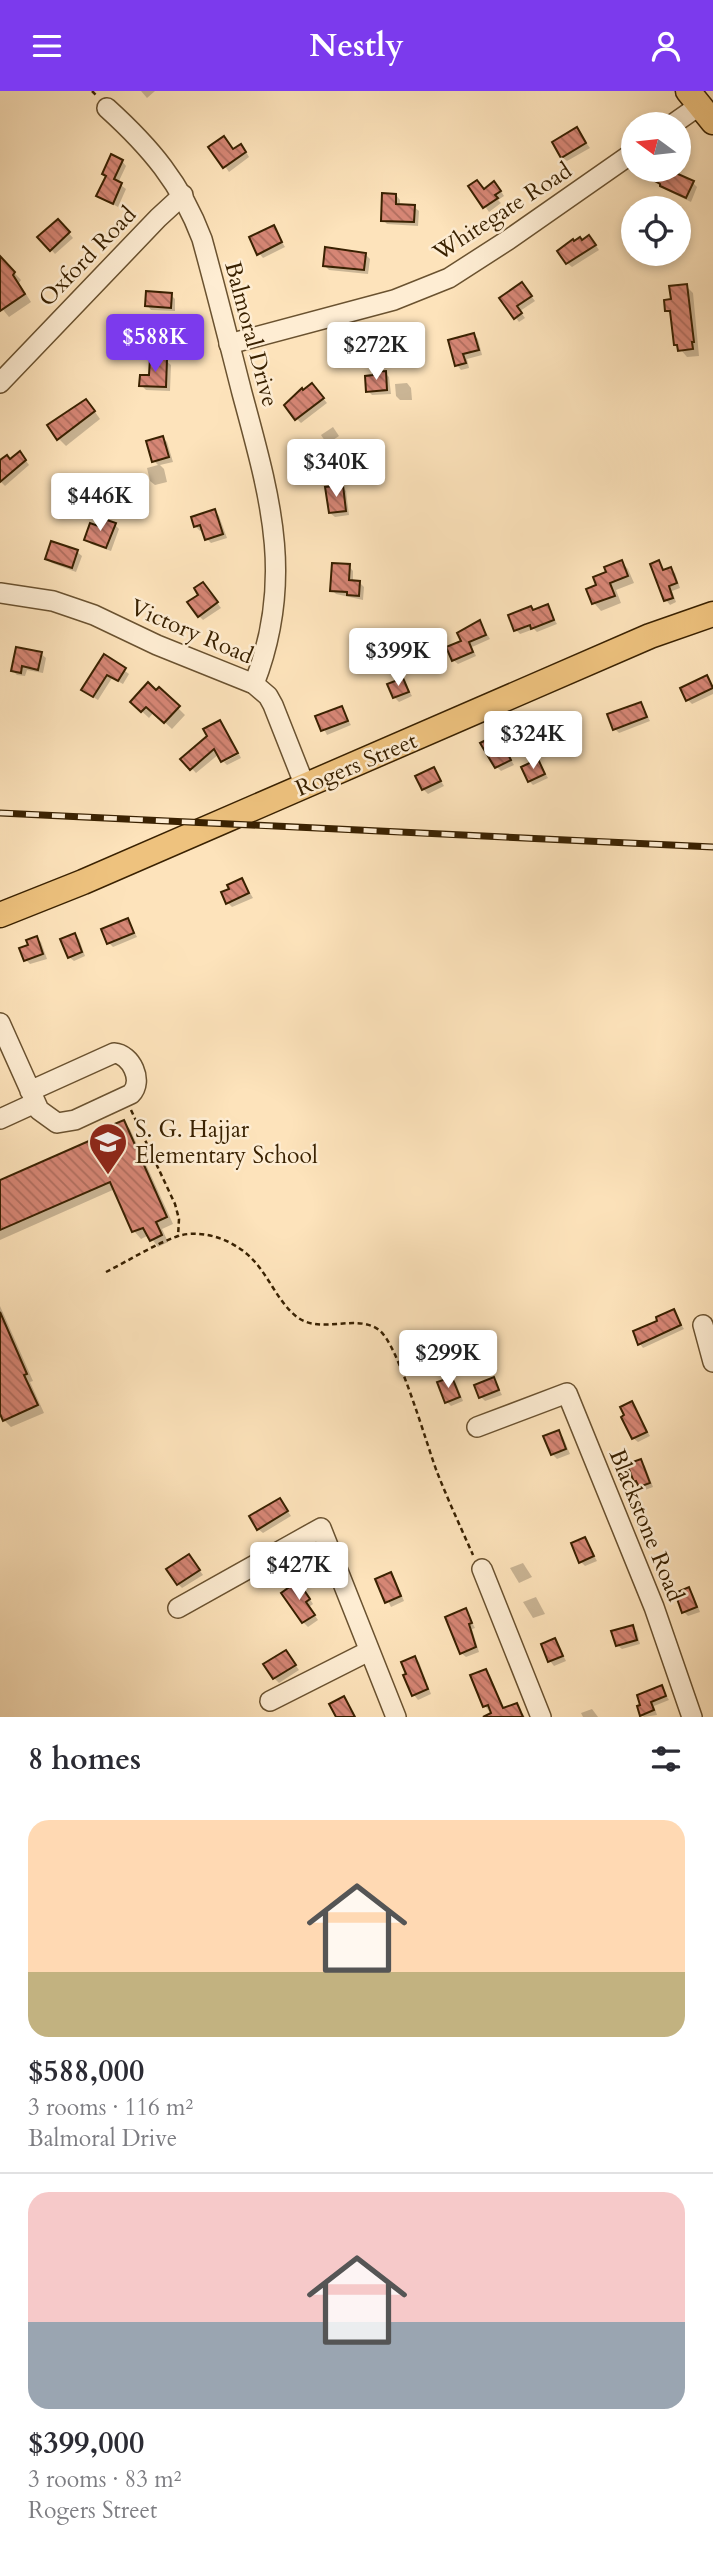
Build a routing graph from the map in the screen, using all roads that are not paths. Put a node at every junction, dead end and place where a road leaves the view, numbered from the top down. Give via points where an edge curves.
1 (107, 108) dead end
2 (621, 161) edge
3 (183, 195) junction
4 (229, 344) junction
5 (0, 383) edge
6 (0, 593) edge
7 (713, 614) edge
8 (254, 684) junction
9 (305, 786) junction
10 (0, 915) edge
11 (0, 1023) edge
12 (33, 1097) junction
13 (0, 1119) edge
14 (703, 1325) dead end
15 (713, 1362) edge
16 (477, 1427) dead end
17 (482, 1569) road end
18 (178, 1608) dead end
19 (369, 1651) junction
20 (270, 1701) dead end
21 (397, 1717) edge
22 (541, 1717) edge
23 (692, 1717) edge

1 - 3 street, Balmoral Drive via 156,157
2 - 4 street, Whitegate Road via 449,278 394,300
3 - 4 street, Balmoral Drive via 202,239
3 - 5 street, Oxford Road
4 - 8 street, Balmoral Drive via 267,485 277,559 272,626
6 - 8 street, Victory Road via 75,607
7 - 9 main road, Rogers Street via 650,636
8 - 9 street, Victory Road via 273,705
9 - 10 main road, Rogers Street
11 - 12 street
12 - 12 street via 108,1054 119,1053 128,1059 138,1081 134,1091 124,1097 66,1123 39,1111
12 - 13 street
14 - 15 street
16 - 23 street, Blackstone Road via 567,1392 654,1607
17 - 22 street
18 - 19 street via 321,1528
19 - 20 street
19 - 21 street

